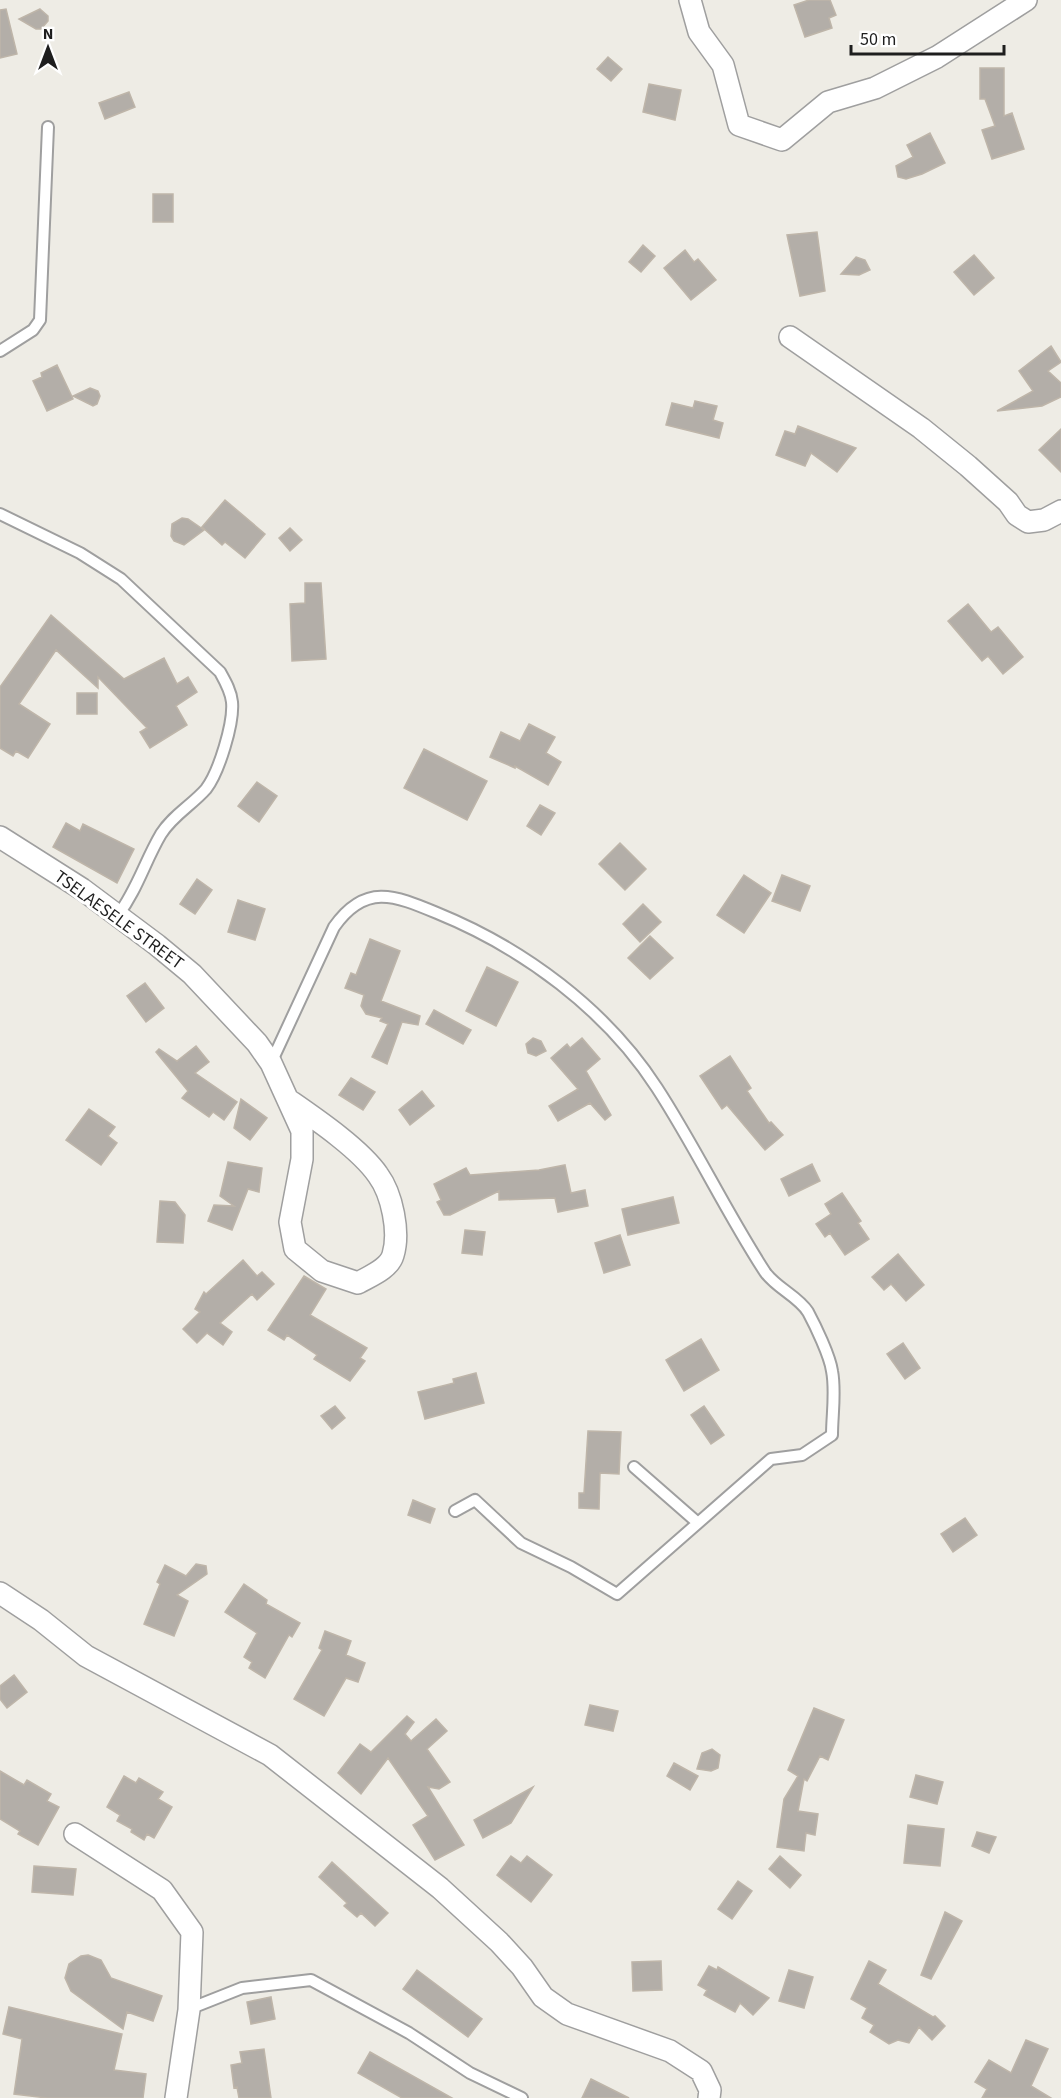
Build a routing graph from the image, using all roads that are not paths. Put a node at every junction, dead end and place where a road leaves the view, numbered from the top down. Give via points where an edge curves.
1 (690, 0) edge
2 (1026, 0) edge
3 (48, 127) dead end
4 (790, 337) dead end
5 (0, 351) edge
6 (1061, 511) edge
7 (0, 514) edge
8 (0, 837) edge
9 (118, 915) junction
10 (271, 1063) junction
11 (290, 1101) junction
12 (634, 1467) dead end
13 (455, 1511) dead end
14 (698, 1523) junction
15 (0, 1593) edge
16 (75, 1834) dead end
17 (189, 2010) junction
18 (176, 2098) edge
19 (522, 2098) edge
20 (709, 2098) edge

1 - 2 street via 699,32 723,64 739,125 782,140 828,102 875,88 937,57
3 - 5 lane via 40,320 33,330
4 - 6 street via 921,428 1008,502 1017,515 1028,522 1044,520
7 - 9 lane via 80,553 121,579 220,672 228,687 232,703 217,769 205,789 172,818
8 - 9 street, TSELAESELE STREET
9 - 10 street, TSELAESELE STREET via 192,974
10 - 11 street, TSELAESELE STREET
10 - 14 lane via 334,927 359,902 384,895 407,900 469,926 540,968 607,1024 656,1086 767,1275 807,1311 832,1371 832,1434 802,1455 771,1459
11 - 11 street, TSELAESELE STREET via 302,1131 302,1159 290,1222 295,1249 322,1270 358,1283 380,1271 393,1256 395,1223 387,1194 378,1174 326,1125
12 - 14 lane
13 - 14 lane via 475,1500 521,1543 617,1594
15 - 20 street via 86,1656 270,1755 440,1888 500,1942 543,1997 567,2014 670,2051 701,2071 710,2090
16 - 17 street via 162,1890 192,1932
17 - 18 street
17 - 19 lane via 242,1988 311,1980 409,2033 470,2073

